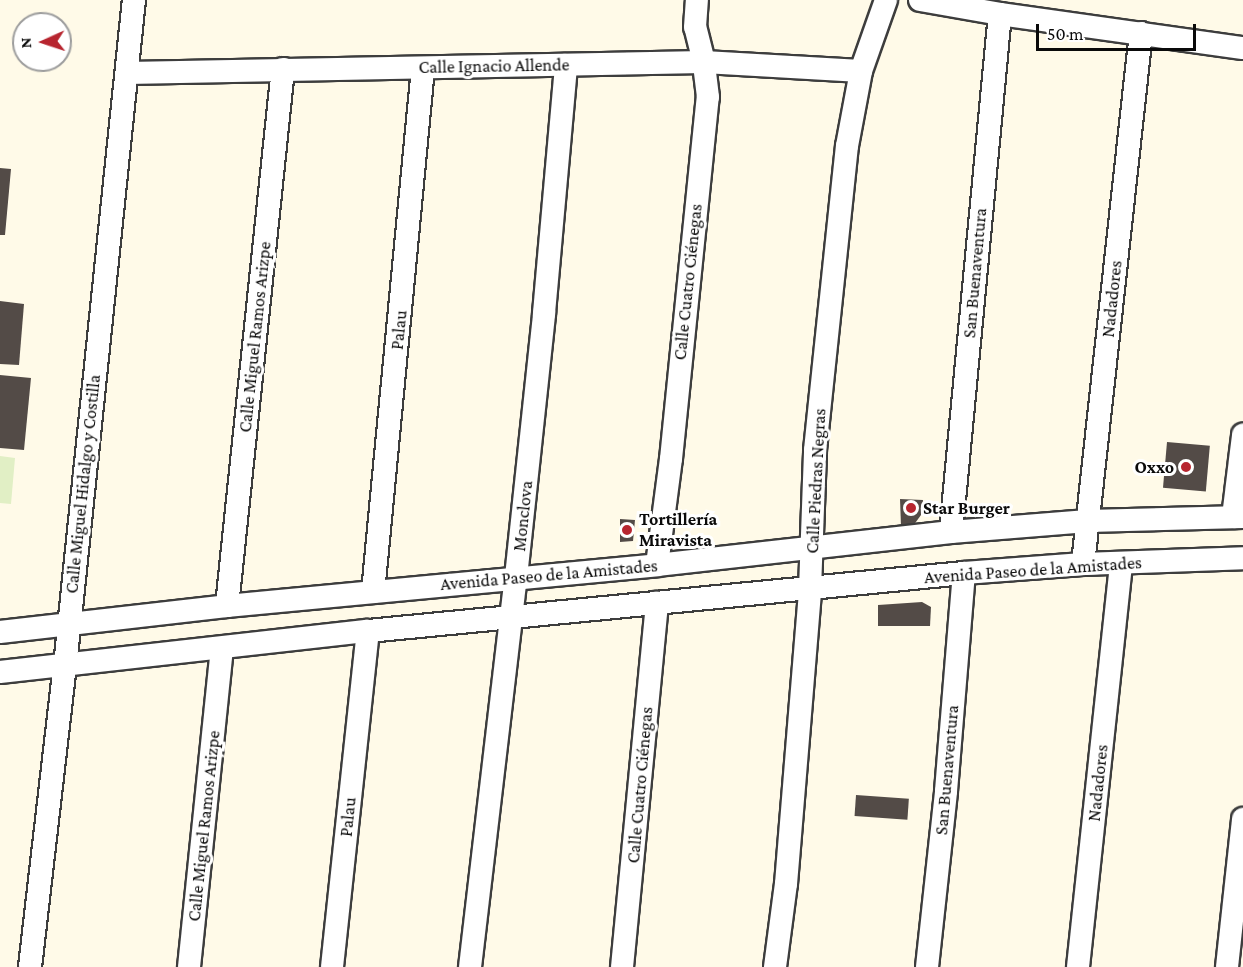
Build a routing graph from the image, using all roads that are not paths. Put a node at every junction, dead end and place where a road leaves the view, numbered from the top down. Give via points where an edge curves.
1 (134, 0) edge
2 (697, 0) edge
3 (886, 0) edge
4 (920, 0) edge
5 (1000, 14) junction
6 (1141, 33) junction
7 (1243, 48) edge
8 (704, 62) junction
9 (566, 65) junction
10 (423, 68) junction
11 (283, 69) junction
12 (861, 71) junction
13 (127, 73) junction
14 (1243, 435) edge
15 (1238, 517) edge
16 (1088, 521) junction
17 (951, 532) junction
18 (813, 547) junction
19 (1243, 558) edge
20 (1121, 563) junction
21 (1083, 564) junction
22 (657, 565) junction
23 (964, 573) junction
24 (516, 577) junction
25 (810, 589) junction
26 (373, 592) junction
27 (657, 603) junction
28 (226, 606) junction
29 (512, 618) junction
30 (68, 624) junction
31 (368, 631) junction
32 (0, 632) edge
33 (222, 649) junction
34 (65, 666) junction
35 (0, 672) edge
36 (1243, 819) edge
37 (30, 967) edge
38 (189, 967) edge
39 (333, 967) edge
40 (470, 967) edge
41 (622, 967) edge
42 (775, 967) edge
43 (927, 967) edge
44 (1078, 967) edge
45 (1227, 967) edge

1 - 13 street, Calle Miguel Hidalgo y Costilla
2 - 8 street, Calle Cuatro Ciénegas via 695,27
3 - 12 street, Calle Piedras Negras
4 - 5 street
5 - 6 street
5 - 17 street, San Buenaventura
6 - 7 street
6 - 16 street, Nadadores
8 - 9 street, Calle Ignacio Allende
8 - 12 street, Calle Ignacio Allende
8 - 22 street, Calle Cuatro Ciénegas via 708,97
9 - 10 street, Calle Ignacio Allende
9 - 24 street, Monclova
10 - 11 street, Calle Ignacio Allende
10 - 26 street, Palau
11 - 13 street, Calle Ignacio Allende
11 - 28 street, Calle Miguel Ramos Arizpe
12 - 18 street, Calle Piedras Negras via 847,146 829,303 815,450
13 - 30 street, Calle Miguel Hidalgo y Costilla
14 - 15 street
15 - 16 street, Avenida Paseo de la Amistades
16 - 17 street, Avenida Paseo de la Amistades
16 - 21 street, Nadadores
17 - 18 street, Avenida Paseo de la Amistades
18 - 22 street, Avenida Paseo de la Amistades
18 - 25 street, Calle Piedras Negras
19 - 20 street, Avenida Paseo de la Amistades
20 - 21 street, Avenida Paseo de la Amistades
20 - 44 street, Nadadores
21 - 23 street, Avenida Paseo de la Amistades
22 - 24 street, Avenida Paseo de la Amistades
23 - 25 street, Avenida Paseo de la Amistades
23 - 43 street, San Buenaventura
24 - 26 street, Avenida Paseo de la Amistades
24 - 29 street, Monclova
25 - 27 street, Avenida Paseo de la Amistades
25 - 42 street, Calle Piedras Negras via 786,884
26 - 28 street, Avenida Paseo de la Amistades
27 - 29 street, Avenida Paseo de la Amistades
27 - 41 street, Calle Cuatro Ciénegas
28 - 30 street, Avenida Paseo de la Amistades
29 - 31 street, Avenida Paseo de la Amistades
29 - 40 street, Monclova
30 - 32 street, Avenida Paseo de la Amistades
30 - 34 street, Calle Miguel Hidalgo y Costilla
31 - 33 street, Avenida Paseo de la Amistades
31 - 39 street, Palau
33 - 34 street, Avenida Paseo de la Amistades
33 - 38 street, Calle Miguel Ramos Arizpe
34 - 35 street, Avenida Paseo de la Amistades
34 - 37 street, Calle Miguel Hidalgo y Costilla
36 - 45 street

